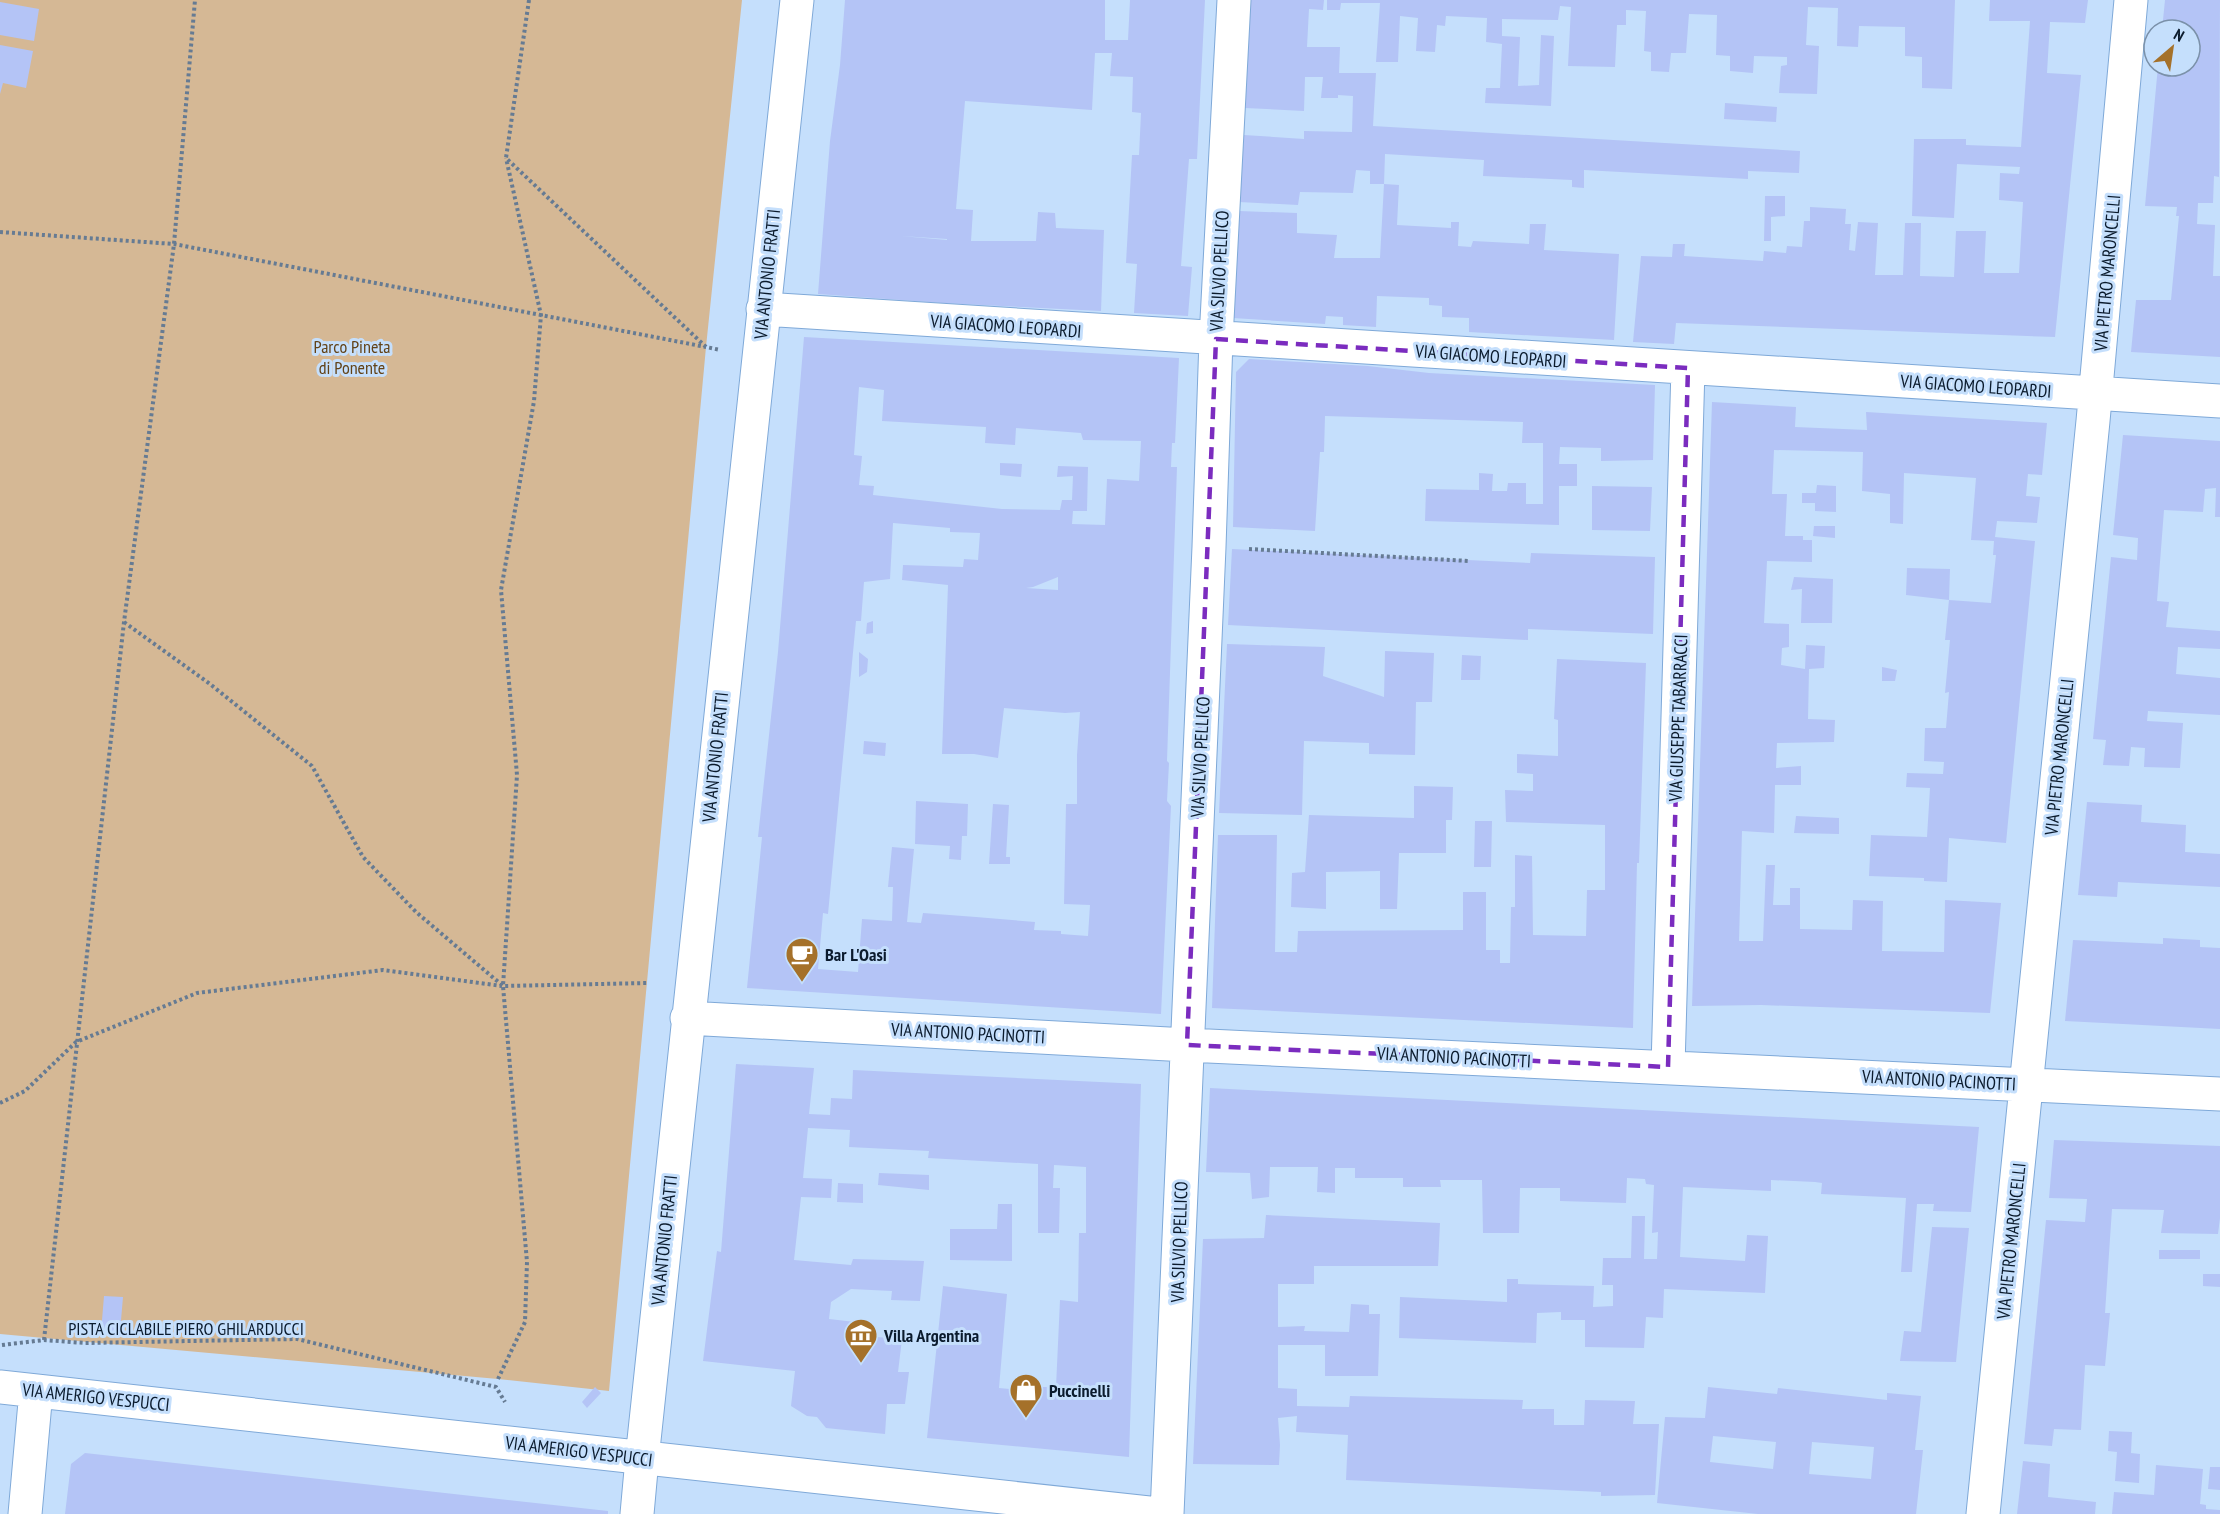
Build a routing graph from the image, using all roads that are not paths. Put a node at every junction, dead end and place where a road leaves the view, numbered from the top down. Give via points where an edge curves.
1 (797, 0) edge
2 (1234, 0) edge
3 (2131, 0) edge
4 (763, 309) junction
5 (1216, 339) junction
6 (1688, 368) junction
7 (2096, 394) junction
8 (2220, 401) edge
9 (687, 1018) junction
10 (1187, 1045) junction
11 (1668, 1067) junction
12 (2027, 1084) junction
13 (2220, 1094) edge
14 (0, 1387) edge
15 (36, 1391) junction
16 (642, 1459) junction
17 (25, 1514) edge
18 (637, 1514) edge
19 (1158, 1514) edge
20 (1167, 1514) edge
21 (1983, 1514) edge

1 - 4 street, VIA ANTONIO FRATTI
2 - 5 street, VIA SILVIO PELLICO
3 - 7 street, VIA PIETRO MARONCELLI
4 - 5 street, VIA GIACOMO LEOPARDI
4 - 9 street, VIA ANTONIO FRATTI
5 - 6 street, VIA GIACOMO LEOPARDI
5 - 10 street, VIA SILVIO PELLICO
6 - 7 street, VIA GIACOMO LEOPARDI
6 - 11 street, VIA GIUSEPPE TABARRACCI
7 - 8 street, VIA GIACOMO LEOPARDI
7 - 12 street, VIA PIETRO MARONCELLI
9 - 10 street, VIA ANTONIO PACINOTTI
9 - 16 street, VIA ANTONIO FRATTI
10 - 11 street, VIA ANTONIO PACINOTTI
10 - 20 street, VIA SILVIO PELLICO
11 - 12 street, VIA ANTONIO PACINOTTI
12 - 13 street, VIA ANTONIO PACINOTTI
12 - 21 street, VIA PIETRO MARONCELLI
14 - 15 street, VIA AMERIGO VESPUCCI
15 - 16 street, VIA AMERIGO VESPUCCI
15 - 17 street
16 - 18 street, VIA ANTONIO FRATTI
16 - 19 street, VIA AMERIGO VESPUCCI

